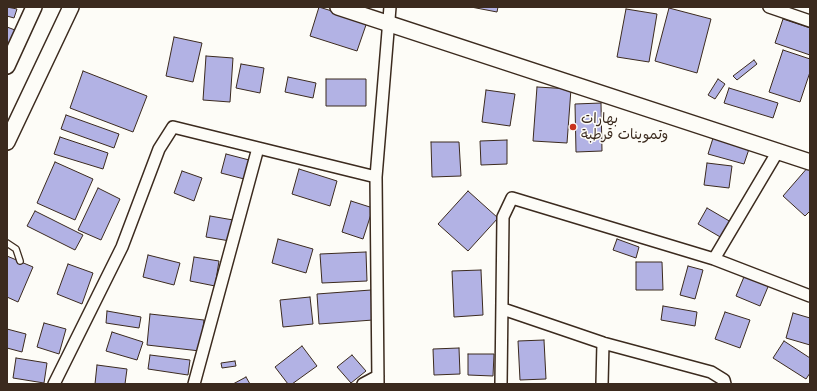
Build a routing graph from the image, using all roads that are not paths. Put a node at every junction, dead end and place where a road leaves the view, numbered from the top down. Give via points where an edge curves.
1 (34, 7) edge
2 (71, 7) edge
3 (338, 7) edge
4 (390, 7) edge
5 (769, 7) edge
6 (810, 22) edge
7 (388, 24) junction
8 (7, 66) edge
9 (7, 142) edge
10 (258, 148) junction
11 (778, 151) junction
12 (810, 162) edge
13 (376, 177) junction
14 (7, 243) edge
15 (714, 259) junction
16 (20, 261) dead end
17 (810, 296) edge
18 (503, 309) junction
19 (603, 343) junction
20 (378, 380) edge
21 (54, 384) edge
22 (194, 384) edge
23 (363, 384) edge
24 (501, 384) edge
25 (602, 384) edge
26 (725, 384) edge

1 - 8 street
2 - 9 street
3 - 7 street
4 - 7 street
5 - 6 street
7 - 11 street
7 - 13 street
10 - 13 street
10 - 21 street via 173,127 159,149 122,248
10 - 22 street
11 - 12 street
11 - 15 street
13 - 20 street
14 - 16 lane via 16,249
15 - 17 street
15 - 18 street via 512,198 503,217
18 - 19 street
18 - 24 street
19 - 25 street
19 - 26 street via 711,372 724,380
20 - 23 street

